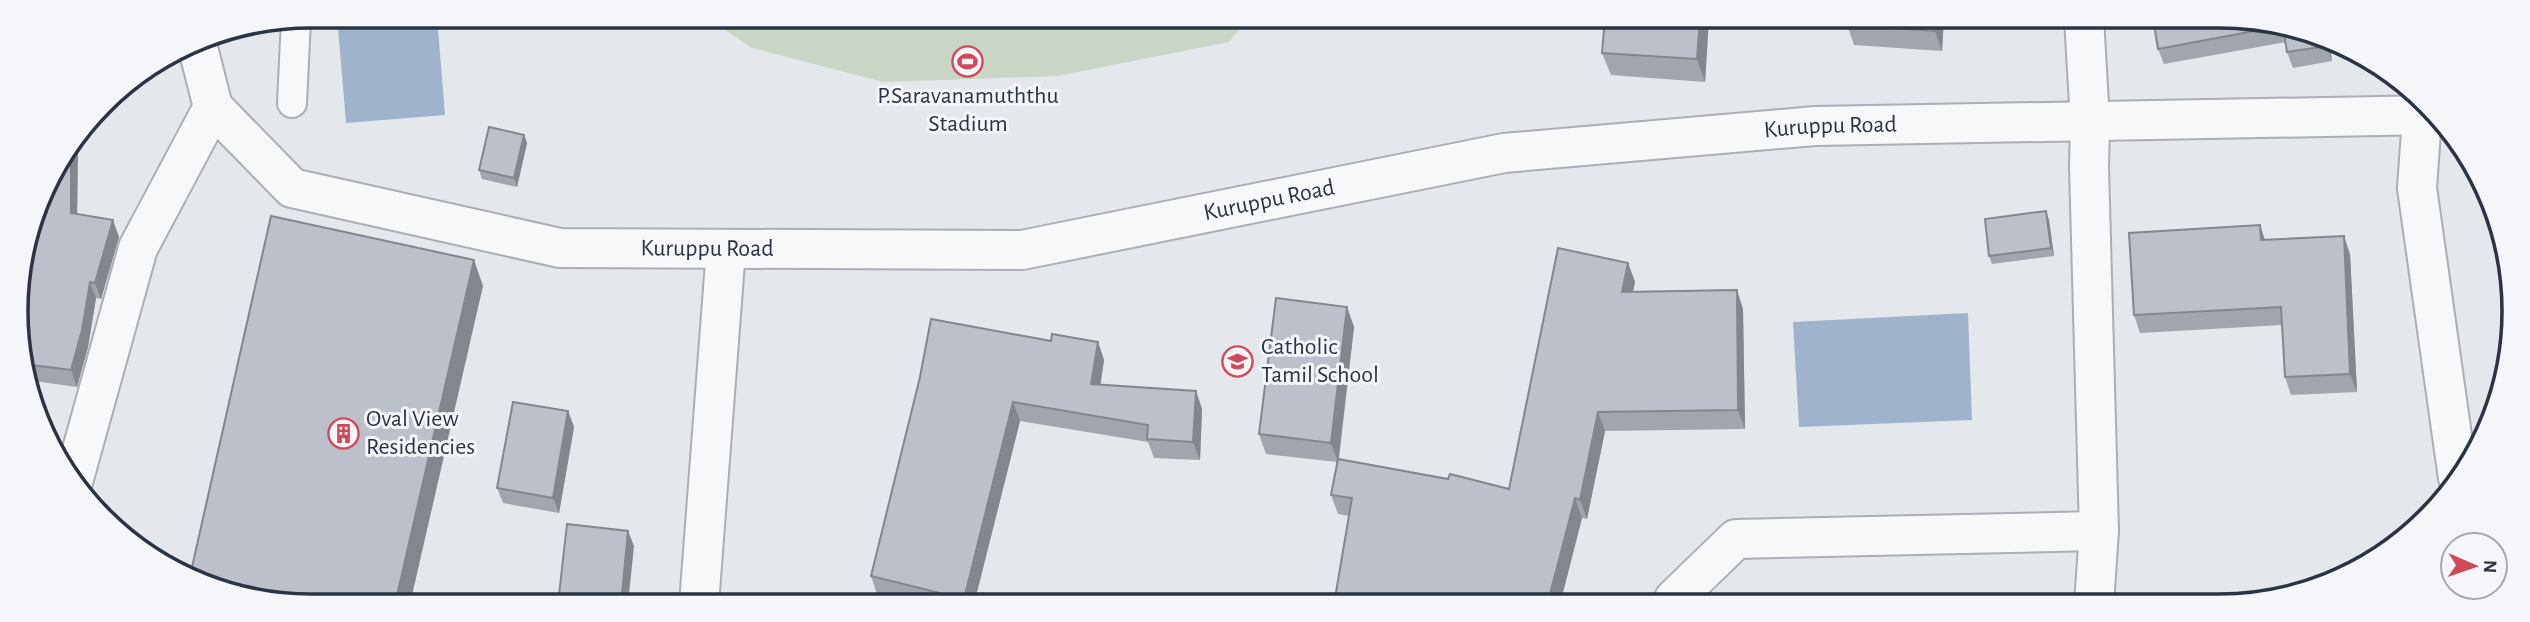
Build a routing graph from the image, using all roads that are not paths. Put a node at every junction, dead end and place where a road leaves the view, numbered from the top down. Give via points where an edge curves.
1 (2085, 28) edge
2 (296, 29) edge
3 (199, 52) edge
4 (292, 103) dead end
5 (213, 107) junction
6 (2424, 116) edge
7 (2427, 119) edge
8 (2090, 122) junction
9 (726, 249) junction
10 (2463, 453) edge
11 (77, 469) edge
12 (2099, 531) junction
13 (700, 594) edge
14 (1679, 594) edge
15 (2095, 594) edge

1 - 8 street
2 - 4 lane
3 - 5 street
5 - 9 street, Kuruppu Road via 292,188 560,248
5 - 11 street via 138,248
6 - 8 street, Kuruppu Road
7 - 10 street via 2417,188
8 - 9 street, Kuruppu Road via 1815,126 1504,153 1022,250
8 - 12 street
9 - 13 street
12 - 14 street via 1736,539
12 - 15 street

